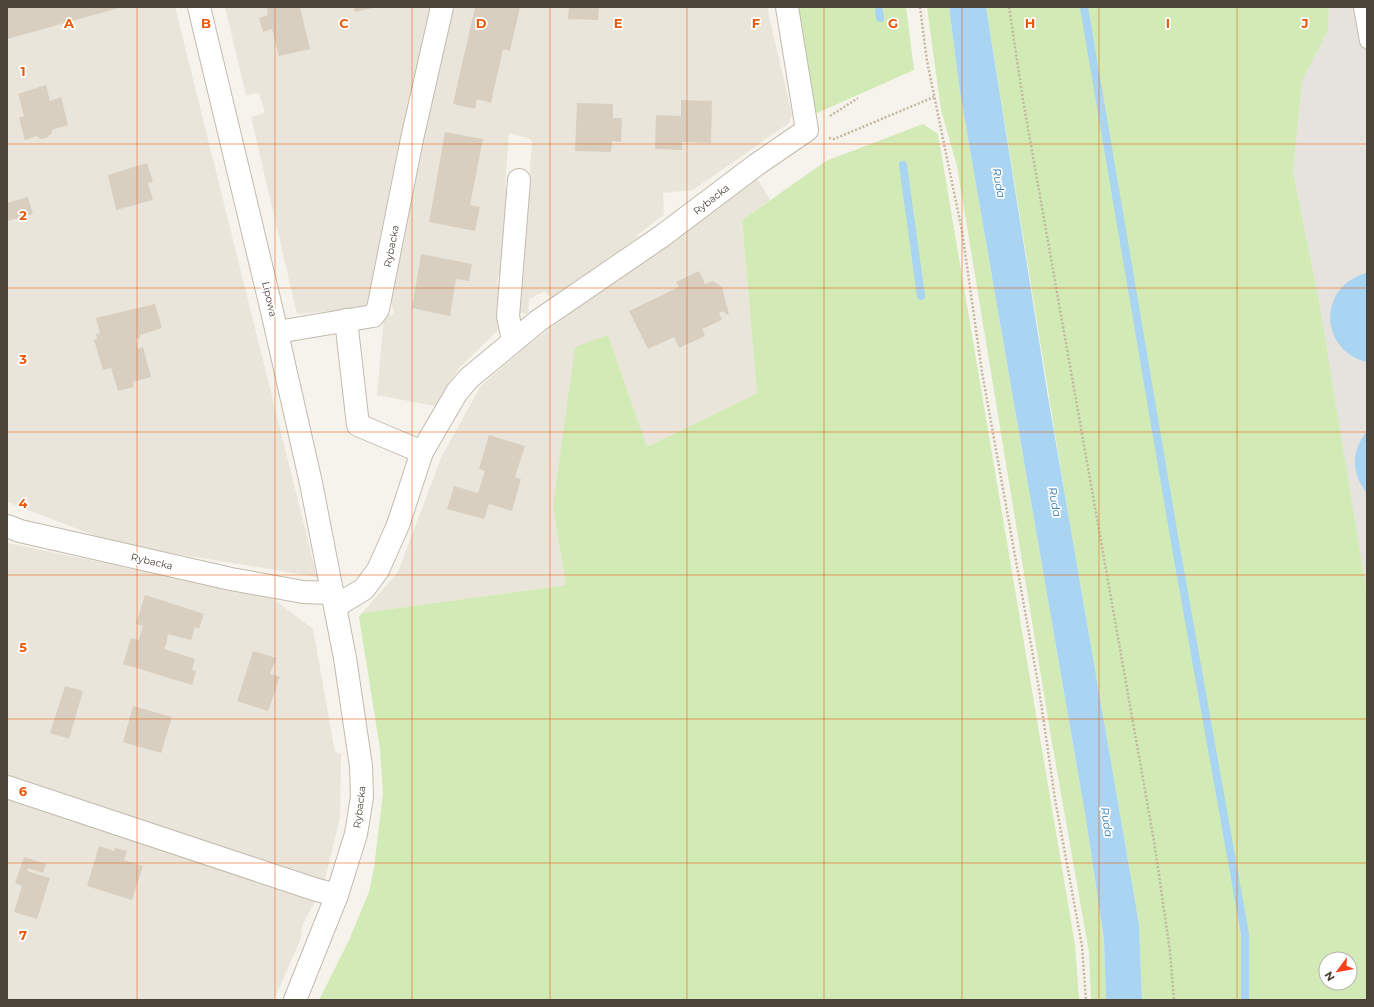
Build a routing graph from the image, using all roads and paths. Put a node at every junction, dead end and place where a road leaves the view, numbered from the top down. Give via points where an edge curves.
1 (199, 7) edge
2 (442, 7) edge
3 (787, 7) edge
4 (920, 7) edge
5 (1009, 7) edge
6 (1361, 7) edge
7 (1367, 41) edge
8 (934, 97) junction
9 (858, 98) dead end
10 (807, 130) junction
11 (519, 180) dead end
12 (346, 320) junction
13 (277, 332) junction
14 (513, 340) junction
15 (422, 452) junction
16 (7, 526) edge
17 (334, 600) junction
18 (7, 787) edge
19 (337, 895) junction
20 (295, 1000) edge
21 (1086, 1000) edge
22 (1174, 1000) edge

1 - 13 street, Lipowa
2 - 12 street, Rybacka via 378,309 373,316
3 - 10 street
4 - 8 path
5 - 22 path via 1023,100 1155,847
6 - 7 lane
8 - 10 path via 834,139
8 - 21 path via 962,231 982,372 1082,946
9 - 10 path
10 - 14 street, Rybacka
11 - 14 street via 508,316
12 - 13 street, Rybacka
12 - 15 street via 358,425
13 - 17 street, Lipowa
14 - 15 street, Rybacka via 469,378 457,392
15 - 17 street, Rybacka via 396,531 378,570 364,588
16 - 17 street, Rybacka via 231,579
17 - 19 street, Rybacka via 353,703 363,785 356,834
18 - 19 street
19 - 20 street, Rybacka

